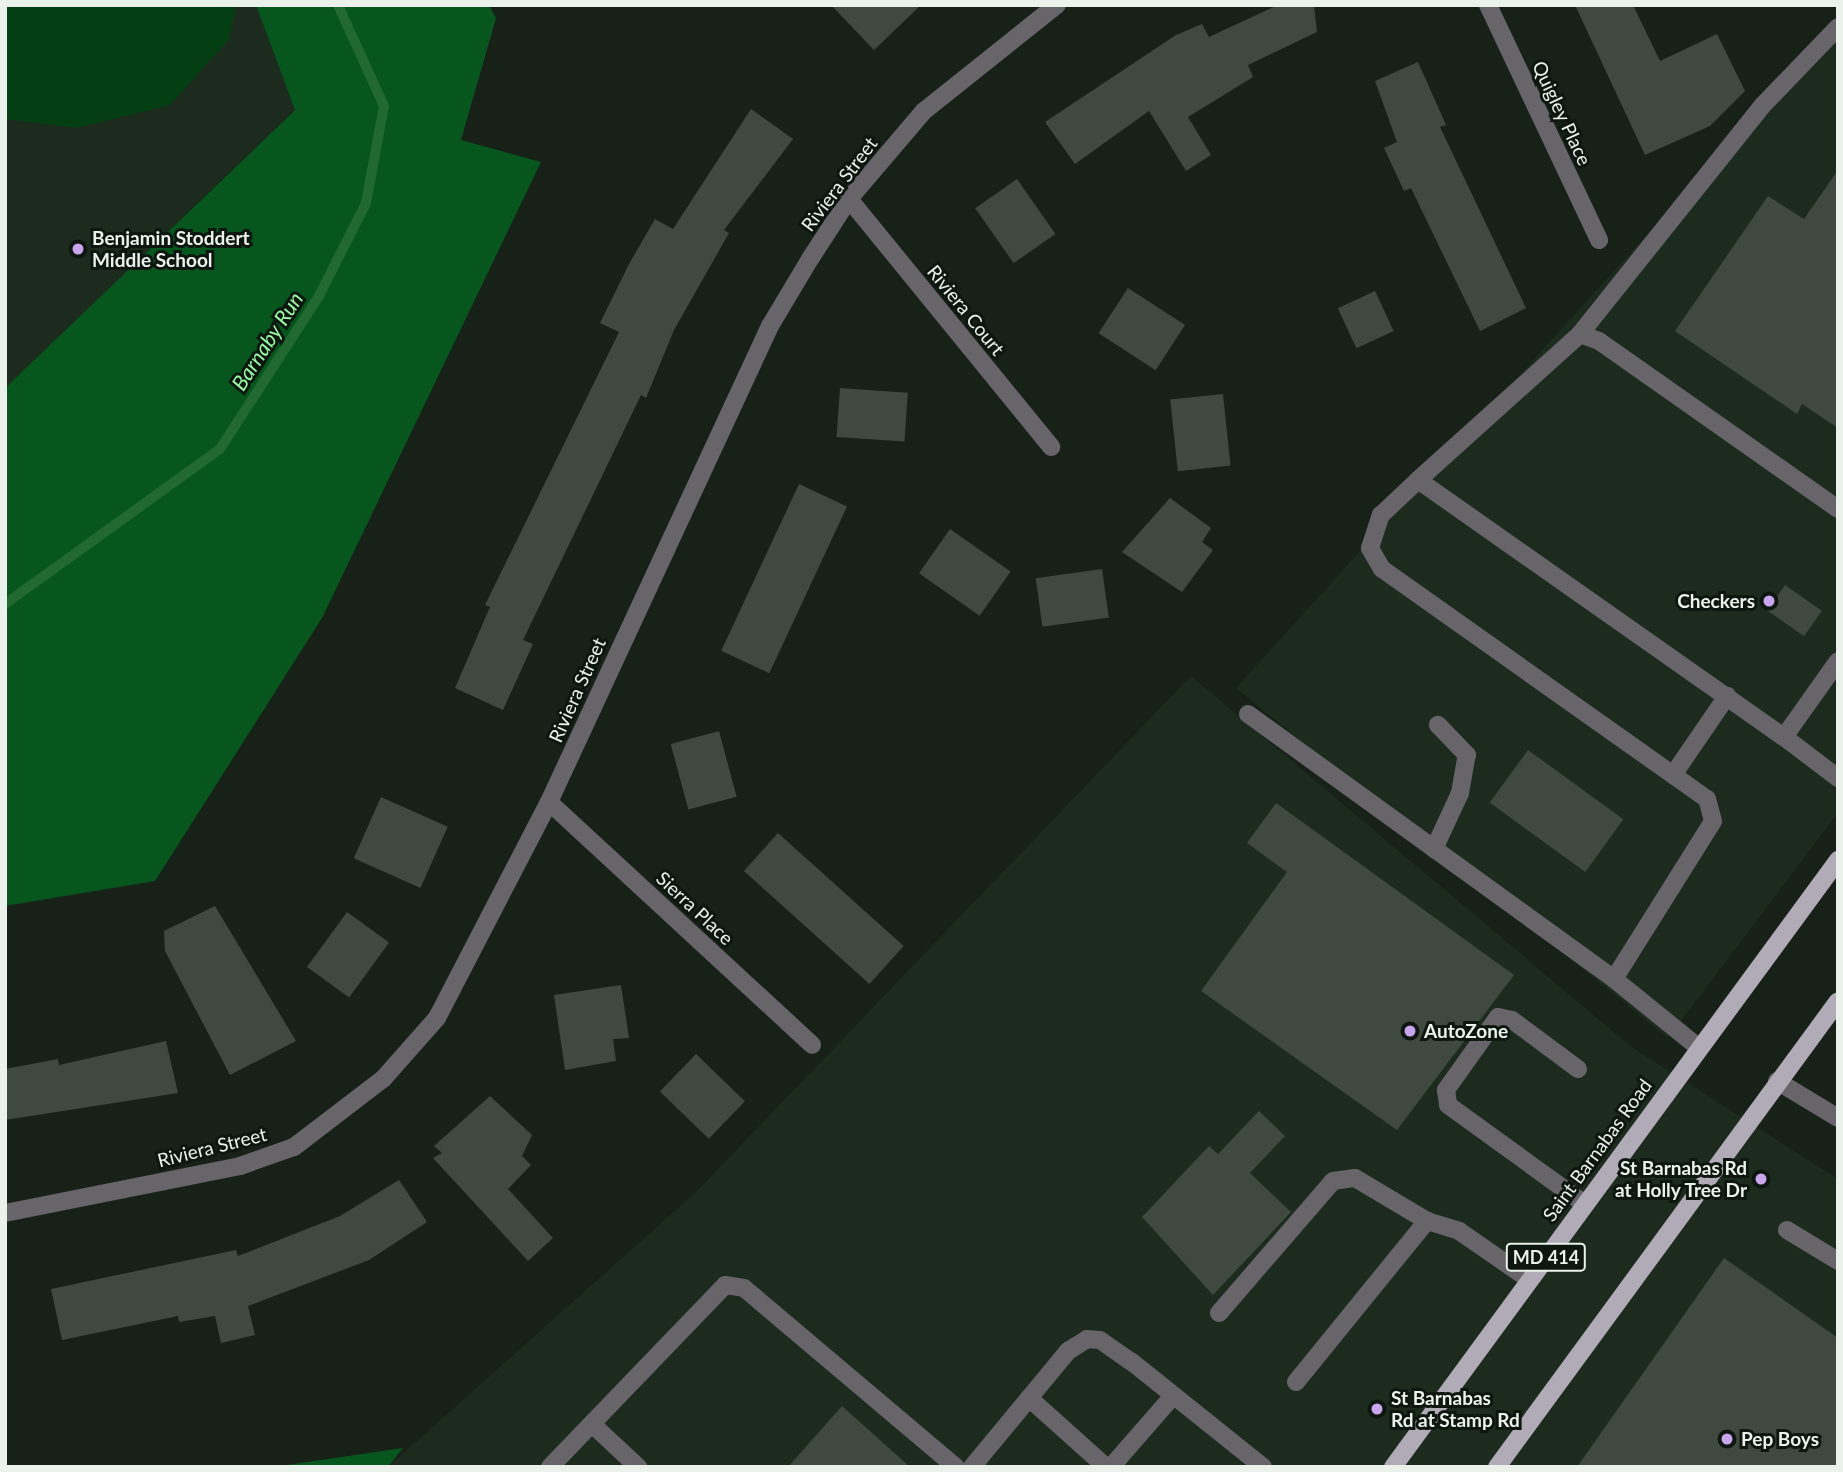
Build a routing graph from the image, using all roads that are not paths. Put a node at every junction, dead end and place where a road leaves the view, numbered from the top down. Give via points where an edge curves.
1 (1057, 5) edge
2 (1488, 5) edge
3 (1838, 27) edge
4 (849, 199) junction
5 (1599, 240) dead end
6 (1580, 334) junction
7 (1051, 447) dead end
8 (1418, 480) junction
9 (1838, 509) edge
10 (1838, 661) edge
11 (1727, 696) junction
12 (1248, 714) dead end
13 (1438, 725) dead end
14 (1784, 737) junction
15 (1673, 775) junction
16 (1838, 778) edge
17 (549, 802) junction
18 (1434, 849) junction
19 (1838, 860) edge
20 (1614, 979) junction
21 (1838, 1001) edge
22 (812, 1045) dead end
23 (1698, 1047) junction
24 (1578, 1069) dead end
25 (1777, 1081) junction
26 (1838, 1118) edge
27 (1585, 1204) junction
28 (5, 1213) edge
29 (1427, 1221) junction
30 (1787, 1230) dead end
31 (1838, 1261) edge
32 (1530, 1280) junction
33 (1219, 1313) dead end
34 (1296, 1382) dead end
35 (1173, 1396) junction
36 (1029, 1398) junction
37 (593, 1425) junction
38 (1256, 1465) edge
39 (550, 1467) edge
40 (638, 1467) edge
41 (956, 1467) edge
42 (972, 1467) edge
43 (1108, 1467) edge
44 (1393, 1467) edge
45 (1497, 1467) edge

1 - 4 street, Riviera Street via 924,111
2 - 5 street, Quigley Place
3 - 6 street via 1763,105
4 - 7 street, Riviera Court
4 - 17 street, Riviera Street via 770,326
6 - 8 street
6 - 9 street via 1599,341
8 - 11 street
8 - 15 street via 1381,515 1370,548 1382,569
10 - 14 street
11 - 14 street
11 - 15 street
12 - 18 street
13 - 18 street via 1467,755 1460,793
14 - 16 street
15 - 20 street via 1707,799 1713,821
17 - 22 street, Sierra Place
17 - 28 street, Riviera Street via 437,1018 383,1079 340,1114 294,1147 240,1166
18 - 20 street
19 - 23 main road, Saint Barnabas Road / MD 414
20 - 23 street
21 - 25 main road
23 - 27 main road, Saint Barnabas Road / MD 414
24 - 27 street via 1513,1020 1498,1017 1446,1090 1448,1105
25 - 26 street
25 - 45 main road
27 - 32 main road, Saint Barnabas Road / MD 414
29 - 32 street via 1459,1231
29 - 33 street via 1355,1178 1333,1181
29 - 34 street
30 - 31 street
32 - 44 main road, Saint Barnabas Road / MD 414
35 - 36 street via 1100,1340 1087,1339 1068,1351
35 - 38 street
35 - 43 street
36 - 42 street
36 - 43 street
37 - 39 street
37 - 40 street
37 - 41 street via 725,1285 744,1288

